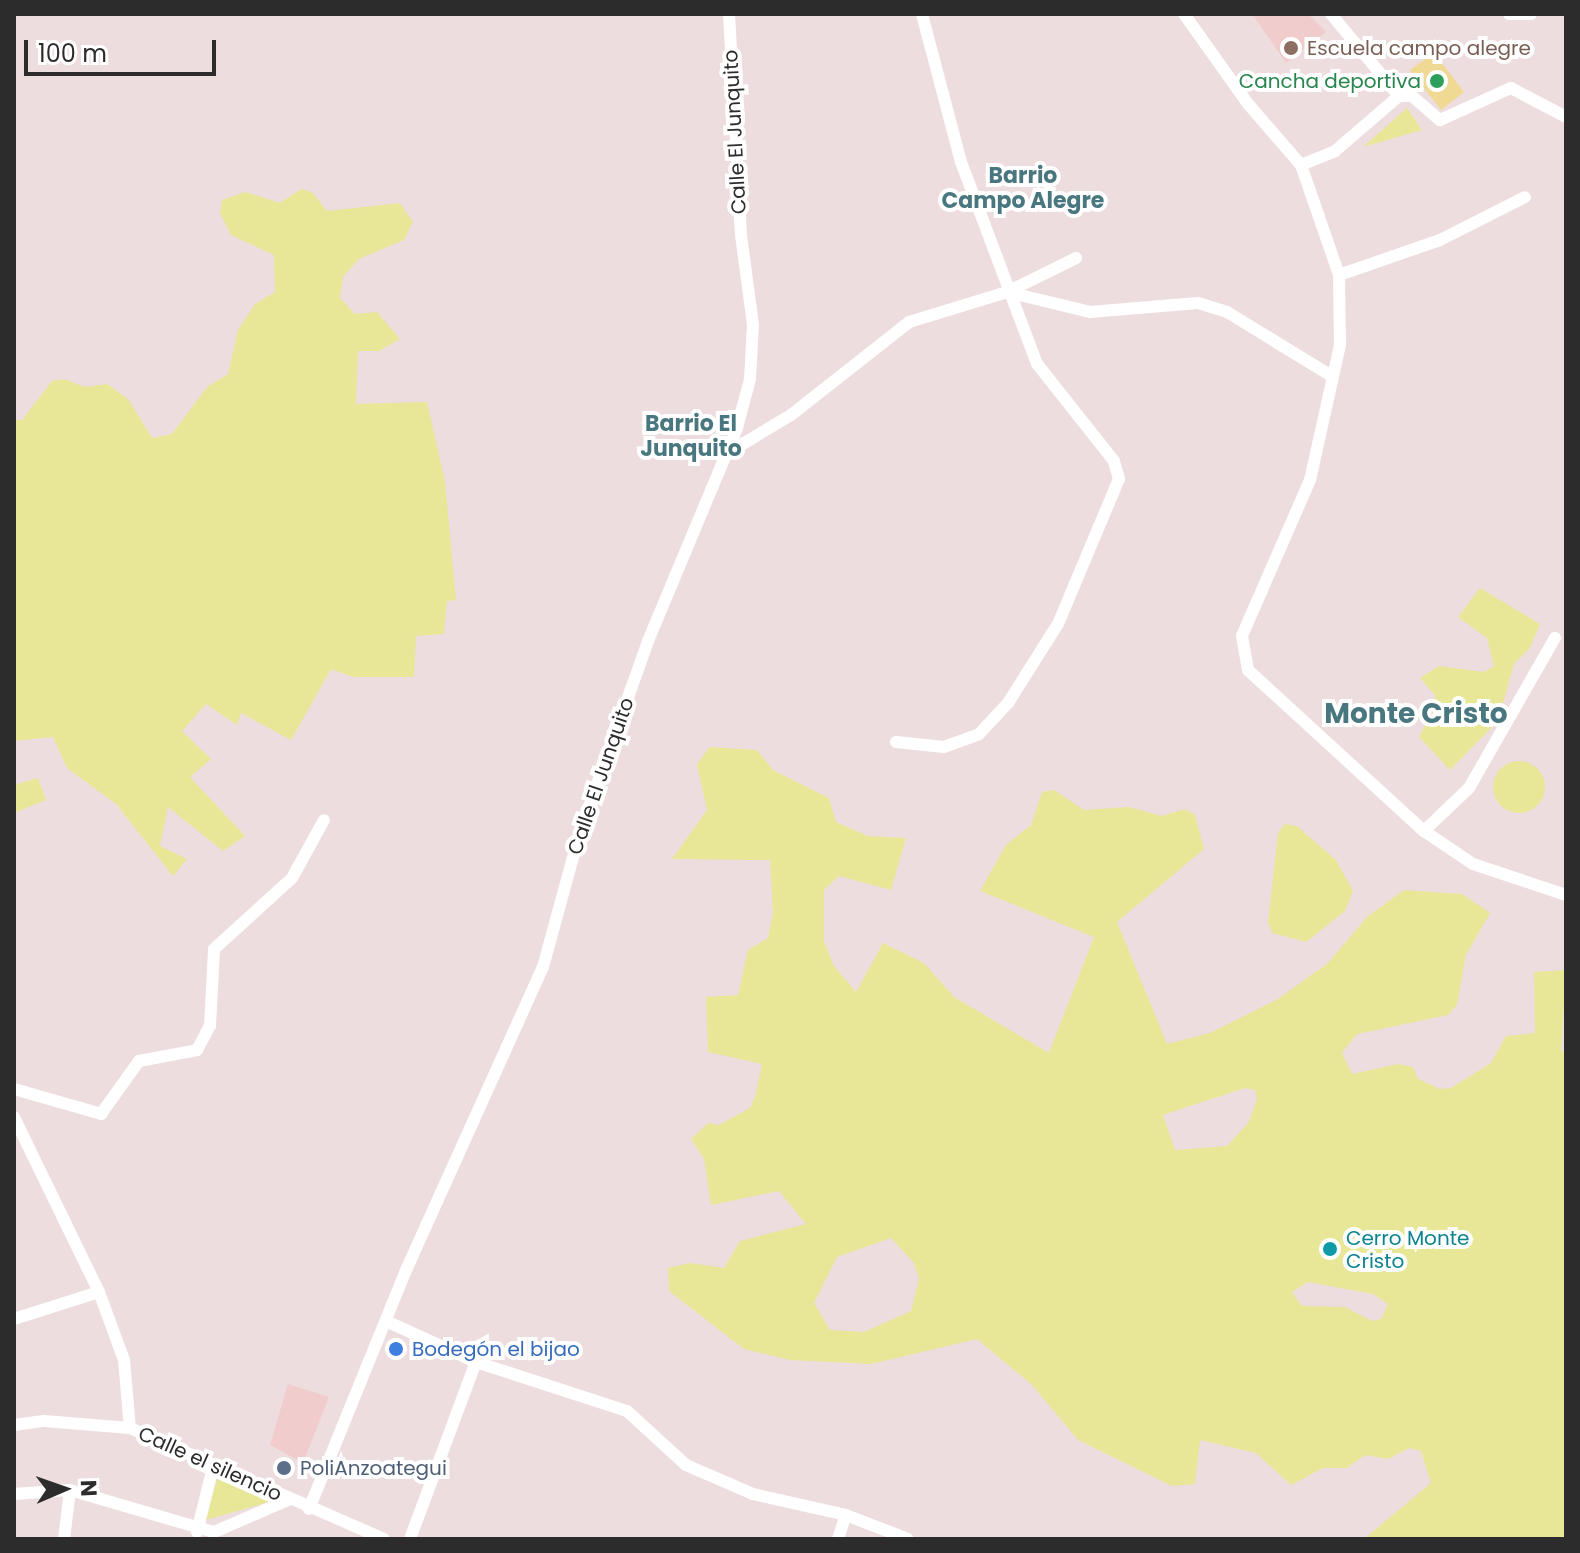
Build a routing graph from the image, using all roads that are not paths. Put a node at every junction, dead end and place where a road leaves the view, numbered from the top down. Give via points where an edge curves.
1 (729, 14) edge
2 (922, 14) edge
3 (1184, 14) edge
4 (1331, 14) edge
5 (1509, 14) edge
6 (1531, 14) edge
7 (1399, 96) junction
8 (1566, 117) edge
9 (1301, 165) junction
10 (1525, 197) dead end
11 (1076, 258) dead end
12 (1339, 275) junction
13 (1007, 292) junction
14 (1330, 375) junction
15 (726, 454) junction
16 (1555, 638) dead end
17 (896, 742) dead end
18 (324, 820) dead end
19 (1424, 831) junction
20 (1566, 895) edge
21 (14, 1089) edge
22 (14, 1117) edge
23 (99, 1292) junction
24 (14, 1319) edge
25 (386, 1321) junction
26 (476, 1362) junction
27 (14, 1425) edge
28 (130, 1428) junction
29 (213, 1467) junction
30 (70, 1490) junction
31 (14, 1494) edge
32 (288, 1500) junction
33 (309, 1509) junction
34 (846, 1515) junction
35 (197, 1532) junction
36 (64, 1539) edge
37 (384, 1539) edge
38 (410, 1539) edge
39 (838, 1539) edge
40 (908, 1539) edge

1 - 15 street, Calle El Junquito via 741,235 753,325 750,379
2 - 13 street via 961,162
3 - 9 street via 1249,105
4 - 7 street
5 - 6 street
7 - 8 street via 1412,96 1440,120 1511,88
7 - 9 street via 1335,151
9 - 12 street
10 - 12 street via 1440,240
11 - 13 street
12 - 14 street via 1340,345
13 - 14 street via 1090,312 1198,303 1227,312
13 - 15 street via 909,322 791,415
13 - 17 street via 1037,364 1114,461 1117,486 1058,624 1008,703 967,739 944,747
14 - 19 street via 1310,480 1242,636 1242,654 1266,688
15 - 25 street, Calle El Junquito via 642,656 579,835 543,967
16 - 19 street via 1469,788
18 - 21 street via 292,878 214,949 210,1026 197,1050 139,1061 101,1114
19 - 20 street via 1473,864
22 - 23 street
23 - 24 street
23 - 28 street via 124,1360
25 - 26 street
25 - 33 street, Calle El Junquito
26 - 34 street via 627,1411 686,1465 753,1494
26 - 38 street
27 - 28 street, Calle el silencio via 44,1421
28 - 29 street, Calle el silencio
29 - 32 street, Calle el silencio
29 - 35 street
30 - 31 street
30 - 35 street
30 - 36 street
32 - 33 street, Calle el silencio
32 - 35 street via 232,1527
33 - 37 street
34 - 39 street
34 - 40 street

